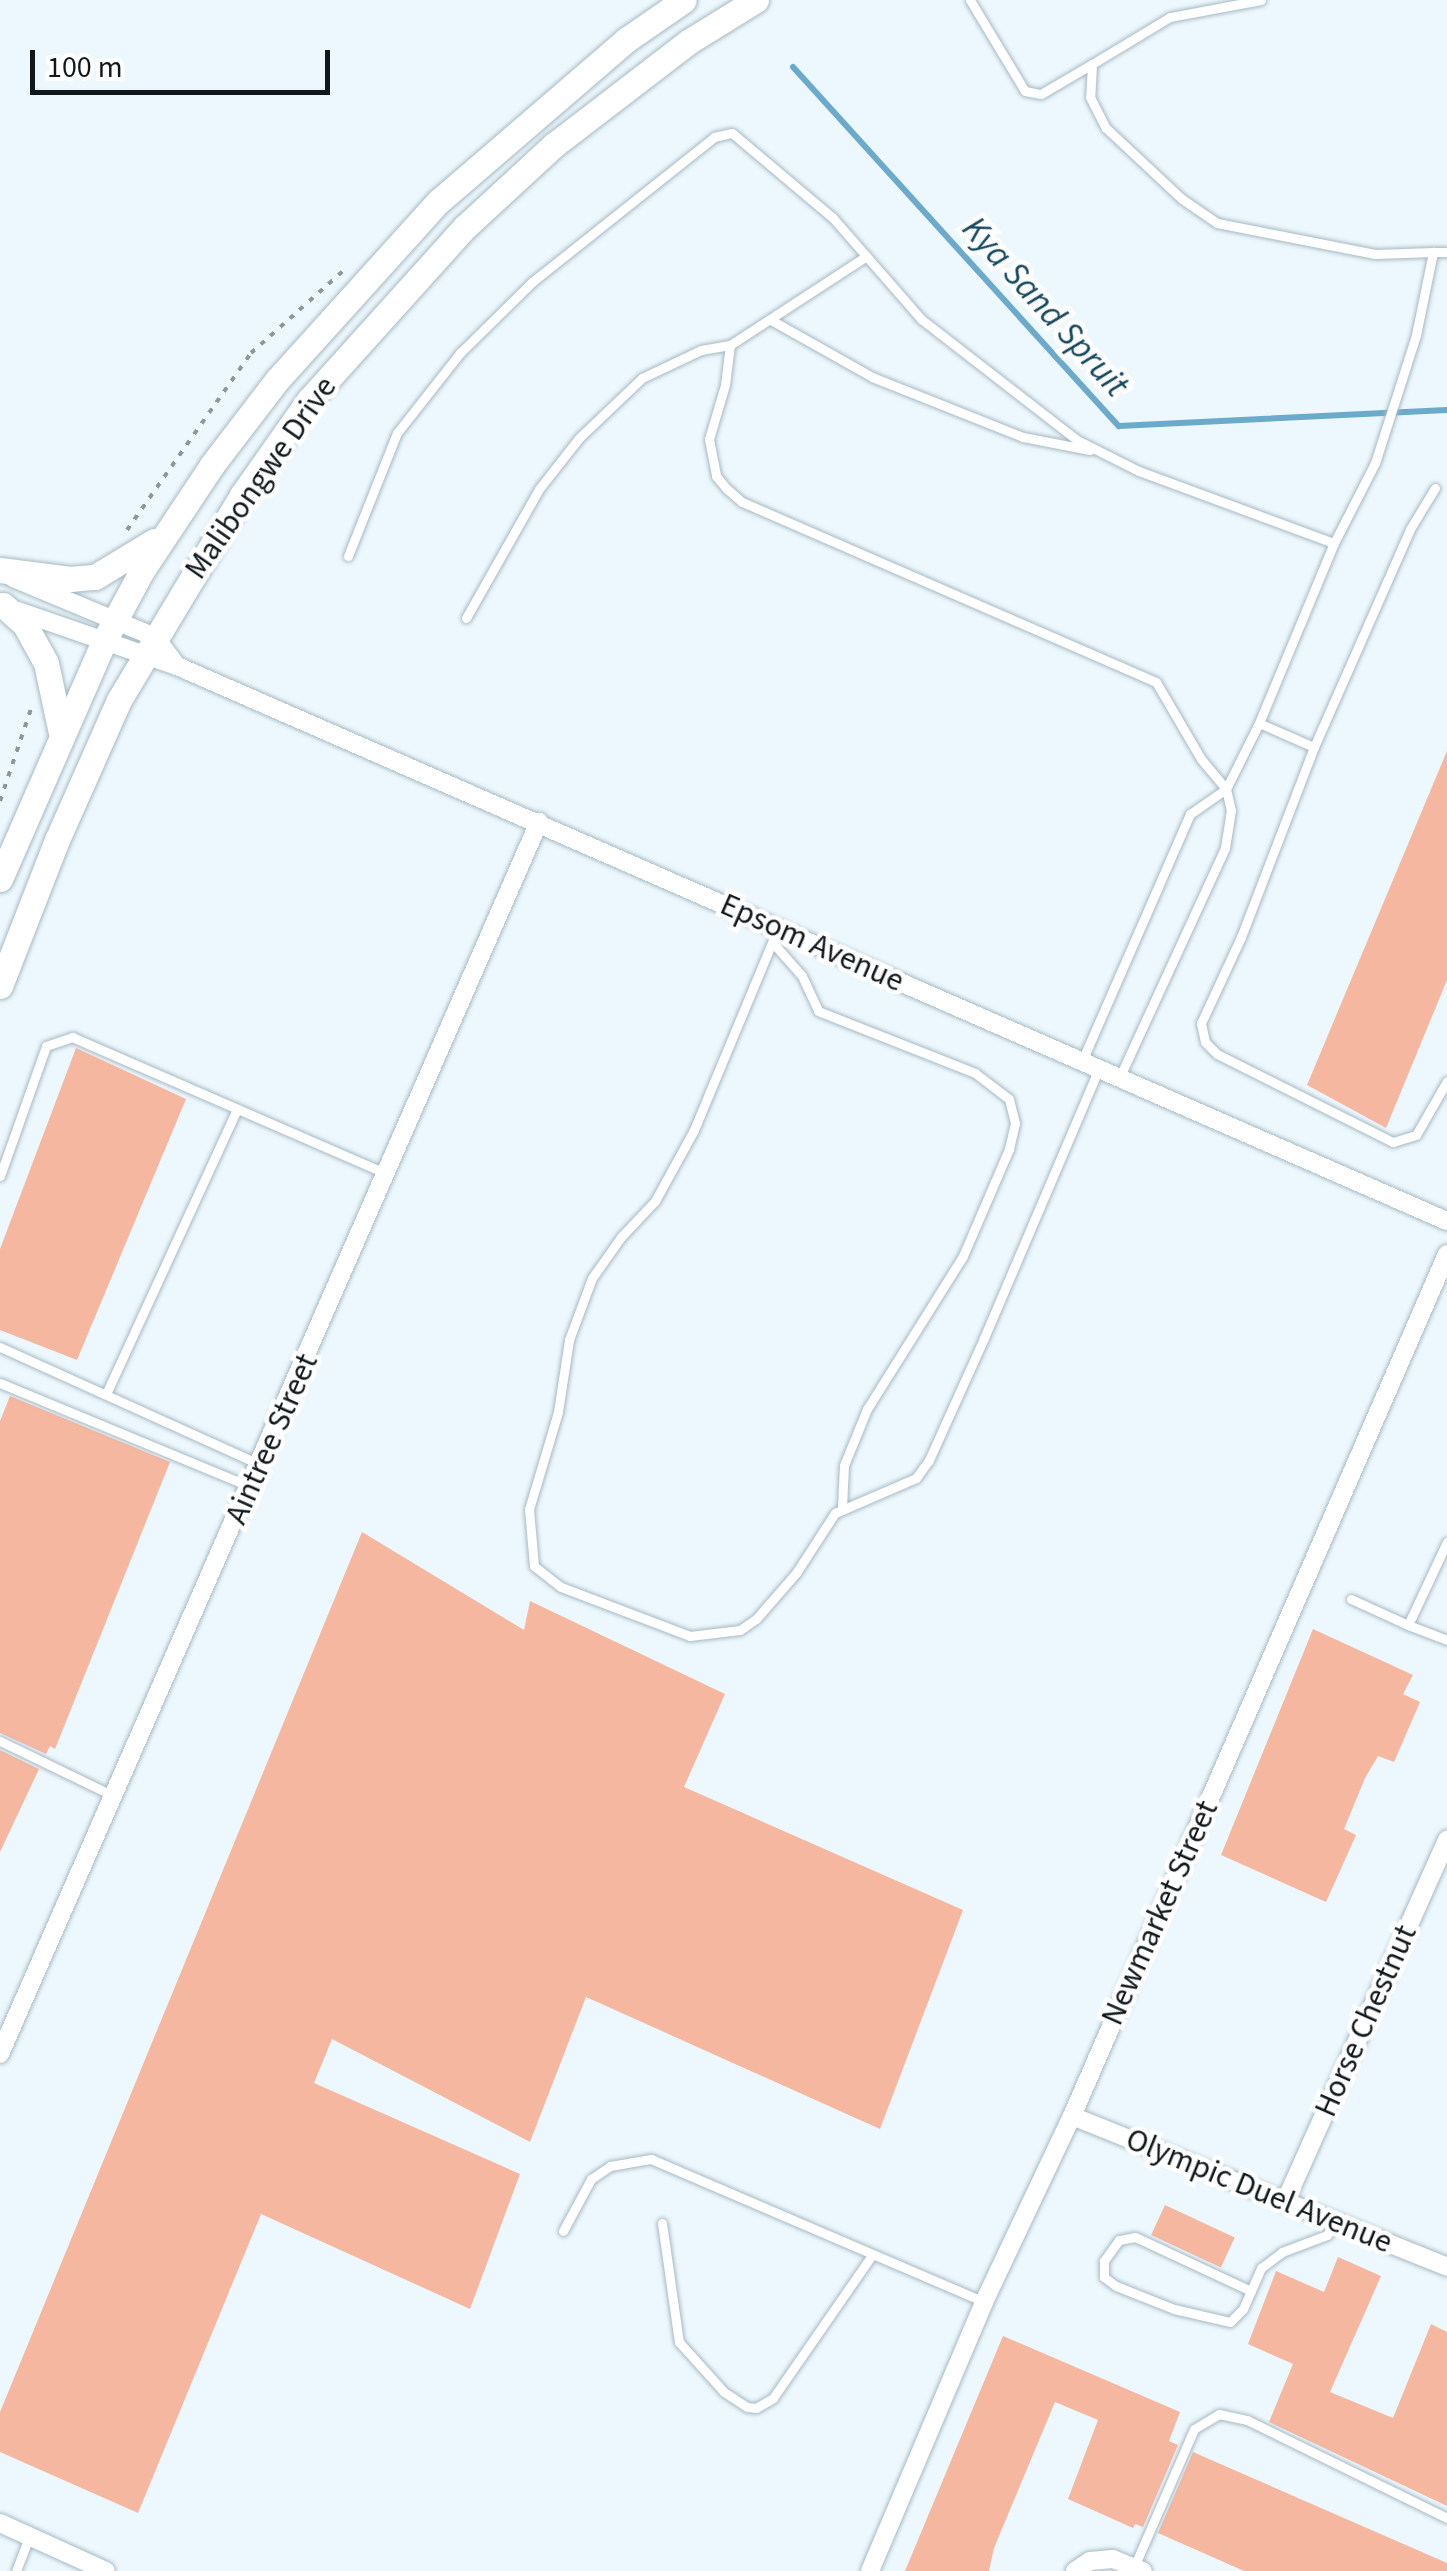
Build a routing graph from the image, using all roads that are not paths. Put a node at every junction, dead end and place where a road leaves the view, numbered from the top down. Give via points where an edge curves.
1 (684, 0) edge
2 (970, 0) edge
3 (1260, 0) edge
4 (749, 4) edge
5 (1092, 64) junction
6 (1432, 252) junction
7 (1447, 252) edge
8 (865, 257) junction
9 (771, 320) junction
10 (730, 345) junction
11 (1102, 453) junction
12 (1435, 488) dead end
13 (168, 531) junction
14 (1334, 544) junction
15 (348, 556) dead end
16 (0, 571) edge
17 (2, 604) edge
18 (466, 618) dead end
19 (109, 631) junction
20 (148, 647) junction
21 (1259, 722) junction
22 (62, 734) junction
23 (1314, 747) junction
24 (1226, 789) junction
25 (539, 822) junction
26 (0, 880) edge
27 (776, 936) junction
28 (0, 986) edge
29 (1090, 1065) junction
30 (1120, 1078) junction
31 (1447, 1081) edge
32 (237, 1108) junction
33 (387, 1174) junction
34 (0, 1176) edge
35 (1447, 1220) edge
36 (1447, 1254) edge
37 (0, 1347) edge
38 (0, 1382) edge
39 (106, 1394) junction
40 (261, 1464) junction
41 (251, 1487) junction
42 (842, 1508) junction
43 (1447, 1542) edge
44 (1352, 1599) dead end
45 (1408, 1625) junction
46 (1447, 1640) edge
47 (0, 1741) edge
48 (114, 1796) junction
49 (1447, 1840) edge
50 (0, 2054) edge
51 (1072, 2116) junction
52 (1286, 2202) junction
53 (1335, 2222) junction
54 (662, 2223) dead end
55 (563, 2230) dead end
56 (872, 2254) junction
57 (1447, 2267) edge
58 (1251, 2291) junction
59 (984, 2302) junction
60 (1447, 2518) edge
61 (0, 2523) edge
62 (30, 2536) junction
63 (1138, 2569) edge
64 (16, 2571) edge
65 (106, 2571) edge
66 (870, 2571) edge
67 (1075, 2571) edge

1 - 13 main road, Malibongwe Drive via 626,40 439,201 278,380
2 - 5 lane via 1025,91 1042,94
3 - 5 lane via 1170,17
4 - 20 main road, Malibongwe Drive via 554,145 465,227 309,400
5 - 6 lane via 1090,96 1106,128 1217,223 1374,254
6 - 7 lane
6 - 14 lane via 1416,335 1375,463
8 - 9 lane
8 - 11 lane via 921,320 1023,402
8 - 15 lane via 765,157 732,134 714,137 532,282 460,353 397,433
9 - 10 lane
9 - 11 lane via 888,384 1023,437
10 - 18 lane via 701,350 642,378 579,438 540,489
10 - 24 lane via 708,439 716,476 727,489 742,502 1156,682
11 - 14 lane
12 - 23 lane via 1410,529
13 - 16 main road via 96,577
13 - 19 main road, Malibongwe Drive
14 - 21 lane
16 - 19 street, Epsom Avenue
17 - 19 street, Epsom Avenue
17 - 22 main road via 24,625 46,663
19 - 20 street, Epsom Avenue
19 - 20 street, Epsom Avenue
19 - 22 main road, Malibongwe Drive
20 - 25 street, Epsom Avenue via 176,666
20 - 28 main road, Malibongwe Drive via 57,840
21 - 23 lane
21 - 24 lane
22 - 26 main road, Malibongwe Drive
23 - 31 lane via 1241,937 1200,1023 1205,1042 1216,1054 1393,1142 1416,1135
24 - 29 lane via 1190,814
24 - 30 lane via 1231,810 1225,848
25 - 27 street, Epsom Avenue
25 - 33 street, Aintree Street
27 - 29 street, Epsom Avenue
27 - 42 lane via 818,1011 975,1073 1008,1099 1016,1123 963,1256 866,1409 844,1465
27 - 42 lane via 694,1130 655,1201 592,1278 561,1371 558,1412 530,1509 530,1550 534,1566 561,1587 690,1636 721,1635 756,1620
29 - 30 street, Epsom Avenue
29 - 42 lane via 929,1460 904,1486
30 - 35 street, Epsom Avenue
32 - 33 lane
32 - 34 lane via 72,1037 60,1038 46,1046
32 - 39 lane
33 - 40 street, Aintree Street
36 - 51 street, Newmarket Street
37 - 39 lane
38 - 41 lane
39 - 40 lane
40 - 41 street, Aintree Street
41 - 48 street, Aintree Street
43 - 45 lane
44 - 45 lane
45 - 46 lane
47 - 48 lane
48 - 50 street, Aintree Street
49 - 52 street, Horse Chestnut
51 - 52 street, Olympic Duel Avenue
51 - 59 street, Newmarket Street
52 - 53 street, Olympic Duel Avenue
53 - 57 street, Olympic Duel Avenue
53 - 58 lane via 1314,2242 1270,2260
54 - 56 lane via 679,2342 746,2407 766,2404 797,2369
55 - 56 lane via 591,2179 610,2166 651,2159
56 - 59 lane
58 - 58 lane via 1237,2318 1220,2322 1116,2286 1104,2277 1104,2260 1112,2244 1135,2238
59 - 66 street, Newmarket Street
60 - 63 lane via 1248,2420 1219,2414 1194,2429
61 - 62 street
62 - 64 lane
62 - 65 street
63 - 67 street via 1100,2559

